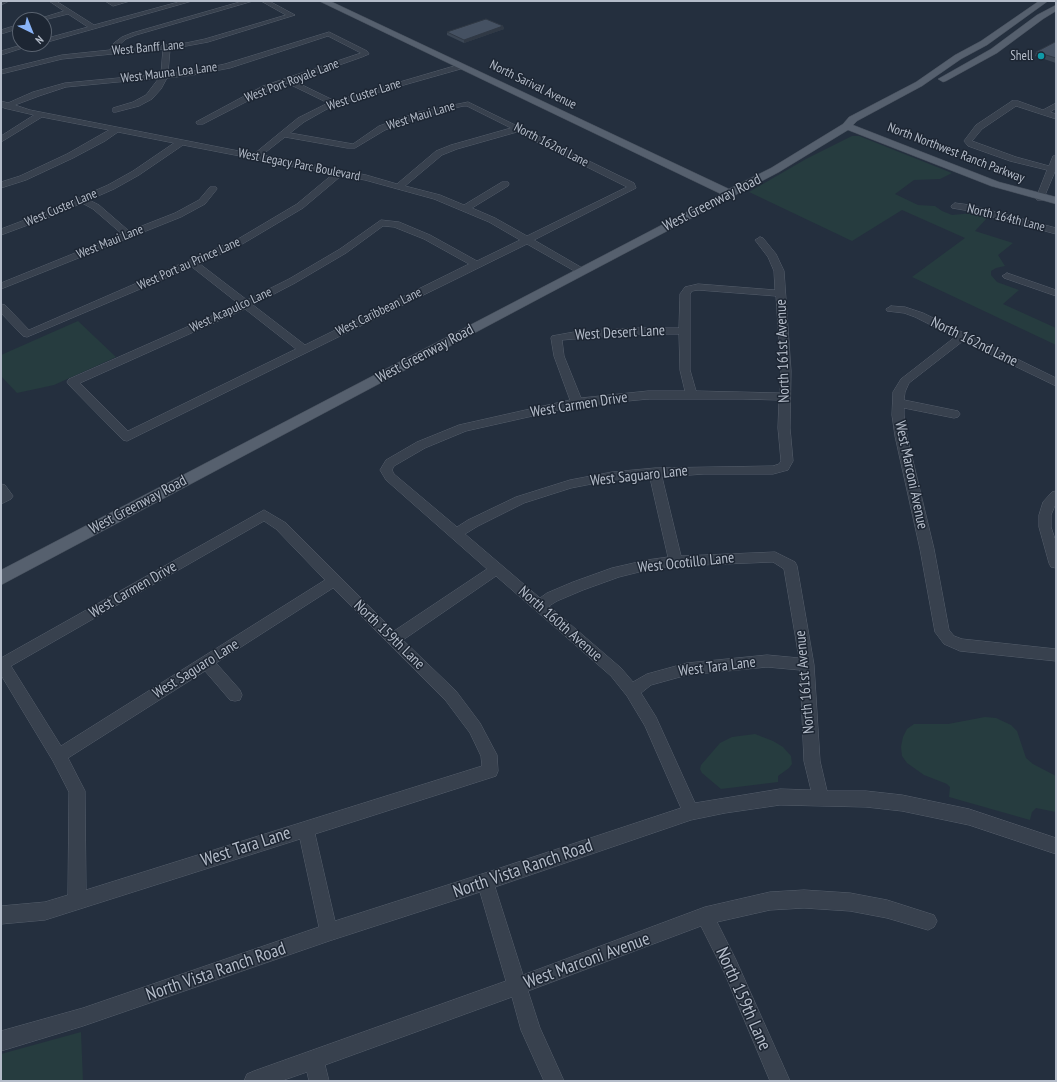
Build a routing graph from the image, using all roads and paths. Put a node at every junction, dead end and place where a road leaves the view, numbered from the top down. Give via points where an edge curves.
1 (6, 1) edge
2 (52, 1) edge
3 (127, 1) edge
4 (189, 1) edge
5 (250, 1) edge
6 (264, 1) edge
7 (323, 1) edge
8 (1044, 1) edge
9 (1, 3) edge
10 (110, 3) edge
11 (173, 5) junction
12 (1056, 8) edge
13 (69, 12) junction
14 (52, 16) edge
15 (193, 17) junction
16 (93, 27) junction
17 (12, 29) edge
18 (1, 32) edge
19 (329, 34) joint
20 (52, 39) edge
21 (167, 47) junction
22 (12, 50) edge
23 (112, 51) junction
24 (1, 53) edge
25 (461, 66) junction
26 (1, 72) edge
27 (164, 76) junction
28 (288, 81) junction
29 (334, 103) junction
30 (4, 104) edge
31 (468, 104) joint
32 (1056, 105) edge
33 (116, 110) dead end
34 (1044, 113) junction
35 (40, 115) junction
36 (1056, 117) edge
37 (200, 122) dead end
38 (847, 126) junction
39 (518, 129) junction
40 (114, 130) junction
41 (284, 134) junction
42 (1, 140) edge
43 (181, 142) junction
44 (256, 156) junction
45 (1056, 158) edge
46 (1051, 170) junction
47 (339, 173) junction
48 (505, 184) dead end
49 (1, 185) edge
50 (399, 186) junction
51 (632, 188) joint
52 (213, 189) dead end
53 (730, 194) junction
54 (1040, 198) junction
55 (83, 200) junction
56 (1056, 201) edge
57 (955, 206) dead end
58 (466, 208) junction
59 (1056, 231) edge
60 (1, 232) edge
61 (128, 235) junction
62 (528, 240) junction
63 (760, 240) dead end
64 (193, 263) junction
65 (476, 264) junction
66 (581, 271) junction
67 (1007, 276) dead end
68 (1, 286) edge
69 (780, 293) junction
70 (1056, 293) edge
71 (245, 305) junction
72 (1, 307) edge
73 (891, 308) dead end
74 (684, 331) junction
75 (963, 336) junction
76 (304, 350) junction
77 (1056, 382) edge
78 (692, 395) junction
79 (785, 397) junction
80 (577, 402) junction
81 (899, 402) junction
82 (954, 414) dead end
83 (127, 437) joint
84 (784, 467) joint
85 (386, 470) joint
86 (655, 472) junction
87 (1056, 495) edge
88 (264, 515) joint
89 (456, 534) junction
90 (676, 561) junction
91 (1056, 564) edge
92 (790, 566) joint
93 (497, 569) junction
94 (1, 578) edge
95 (334, 582) junction
96 (540, 606) junction
97 (394, 639) junction
98 (1056, 655) edge
99 (207, 663) junction
100 (1, 665) edge
101 (807, 665) junction
102 (632, 691) junction
103 (235, 695) dead end
104 (59, 756) junction
105 (490, 771) joint
106 (821, 797) junction
107 (691, 812) junction
108 (306, 828) junction
109 (1056, 846) edge
110 (484, 882) junction
111 (76, 900) junction
112 (1, 915) edge
113 (705, 916) junction
114 (928, 921) dead end
115 (329, 932) junction
116 (517, 986) junction
117 (1, 1041) edge
118 (314, 1060) junction
119 (254, 1081) edge
120 (318, 1081) edge
121 (554, 1081) edge
122 (780, 1081) edge

1 - 9 street
2 - 13 street
3 - 10 street
4 - 11 street
5 - 15 street
6 - 21 street, West Banff Lane via 292,15 206,41
7 - 25 main road, North Sarival Avenue
8 - 38 main road, West Greenway Road via 984,44 958,57 919,84 853,119
11 - 15 street
11 - 16 street
12 - 38 main road, West Greenway Road via 994,51 863,123
13 - 14 street
13 - 16 street
15 - 23 street via 124,38
16 - 20 street
17 - 18 street
19 - 27 street, West Mauna Loa Lane via 228,66
19 - 28 street, West Port Royale Lane via 362,50 364,54
21 - 23 street, West Banff Lane
21 - 27 street
22 - 24 street
23 - 26 street, West Banff Lane via 46,60
25 - 29 street, West Custer Lane
25 - 53 main road, North Sarival Avenue
27 - 30 street, West Mauna Loa Lane via 65,85
27 - 33 street via 158,87 148,96 136,104
28 - 29 street
28 - 37 street, West Port Royale Lane via 249,96
29 - 41 street, West Custer Lane via 301,120
30 - 35 street, West Legacy Parc Boulevard
31 - 39 street, North 162nd Lane
31 - 41 street, West Maui Lane via 422,114 382,128 355,146
32 - 34 street
34 - 36 street
34 - 46 street via 1015,103 979,127 968,142
35 - 40 street, West Legacy Parc Boulevard
35 - 42 street
38 - 53 main road, West Greenway Road
38 - 54 main road, North Northwest Ranch Parkway via 976,177
39 - 50 street via 439,153
39 - 51 street, North 162nd Lane via 631,185
40 - 43 street, West Legacy Parc Boulevard
40 - 49 street via 70,156 23,178
41 - 44 street, West Custer Lane
43 - 44 street, West Legacy Parc Boulevard
43 - 55 street, West Custer Lane via 136,173
44 - 47 street, West Legacy Parc Boulevard
45 - 46 street
46 - 54 street
47 - 50 street, West Legacy Parc Boulevard
47 - 64 street, West Port au Prince Lane via 311,199 286,216 241,241
48 - 58 street
50 - 58 street, West Legacy Parc Boulevard
51 - 62 street, West Caribbean Lane
52 - 61 street, West Maui Lane via 202,202 178,215
53 - 66 main road, West Greenway Road
54 - 56 main road, North Northwest Ranch Parkway
55 - 60 street, West Custer Lane
55 - 61 street via 96,207
57 - 59 street, North 164th Lane
58 - 62 street, West Legacy Parc Boulevard
61 - 68 street, West Maui Lane
62 - 65 street, West Caribbean Lane
62 - 66 street, West Legacy Parc Boulevard
63 - 69 street, North 161st Avenue via 778,265
64 - 71 street
64 - 72 street, West Port au Prince Lane via 27,334
65 - 71 street, West Acapulco Lane via 427,237 396,224 381,223 313,269
65 - 76 street, West Caribbean Lane
66 - 94 main road, West Greenway Road
67 - 70 street
69 - 74 street via 687,287
69 - 79 street, North 161st Avenue via 786,371
71 - 76 street
71 - 83 street, West Acapulco Lane via 73,382
73 - 75 street, North 162nd Lane via 912,312
74 - 78 street via 685,370
74 - 80 street, West Desert Lane via 636,331 556,338 559,356
75 - 77 street, North 162nd Lane
75 - 81 street, West Marconi Avenue via 905,381 899,392
76 - 83 street, West Caribbean Lane
78 - 79 street, West Carmen Drive
78 - 80 street, West Carmen Drive via 648,395
79 - 84 street, North 161st Avenue via 784,434 787,461
80 - 85 street, West Carmen Drive via 462,428 421,445 390,463
81 - 82 street
81 - 98 street, West Marconi Avenue via 898,415 908,471 927,549 942,632 949,640 960,645
84 - 86 street, West Saguaro Lane via 773,470
85 - 89 street, North 160th Avenue via 390,477
86 - 89 street, West Saguaro Lane via 612,476 570,484 520,500
86 - 90 street
87 - 91 street via 1049,502 1045,527
88 - 95 street, North 159th Lane via 281,526
88 - 100 street, West Carmen Drive
89 - 93 street, North 160th Avenue
90 - 92 street, West Ocotillo Lane via 776,558
90 - 96 street, West Ocotillo Lane via 617,572 565,591
92 - 101 street, North 161st Avenue
93 - 96 street, North 160th Avenue
93 - 97 street
95 - 97 street, North 159th Lane
95 - 99 street, West Saguaro Lane
96 - 102 street, North 160th Avenue via 616,672
97 - 105 street, North 159th Lane via 451,696 475,728 490,755
99 - 103 street
99 - 104 street, West Saguaro Lane
100 - 104 street
101 - 102 street, West Tara Lane via 767,661 687,669 647,680
101 - 106 street, North 161st Avenue via 812,754
102 - 107 street, North 160th Avenue via 651,722
104 - 111 street via 77,791
105 - 108 street, West Tara Lane
106 - 107 street, North Vista Ranch Road via 780,797
106 - 109 street, North Vista Ranch Road via 902,803 962,815
107 - 110 street, North Vista Ranch Road
108 - 111 street, West Tara Lane
108 - 115 street
110 - 115 street, North Vista Ranch Road
110 - 116 street
111 - 112 street, West Tara Lane via 45,911
113 - 114 street, West Marconi Avenue via 770,901 819,899 869,905
113 - 116 street, West Marconi Avenue
113 - 122 street, North 159th Lane via 730,966
115 - 117 street, North Vista Ranch Road via 83,1017
116 - 118 street, West Marconi Avenue
116 - 121 street via 531,1030
118 - 119 street, West Marconi Avenue
118 - 120 street

